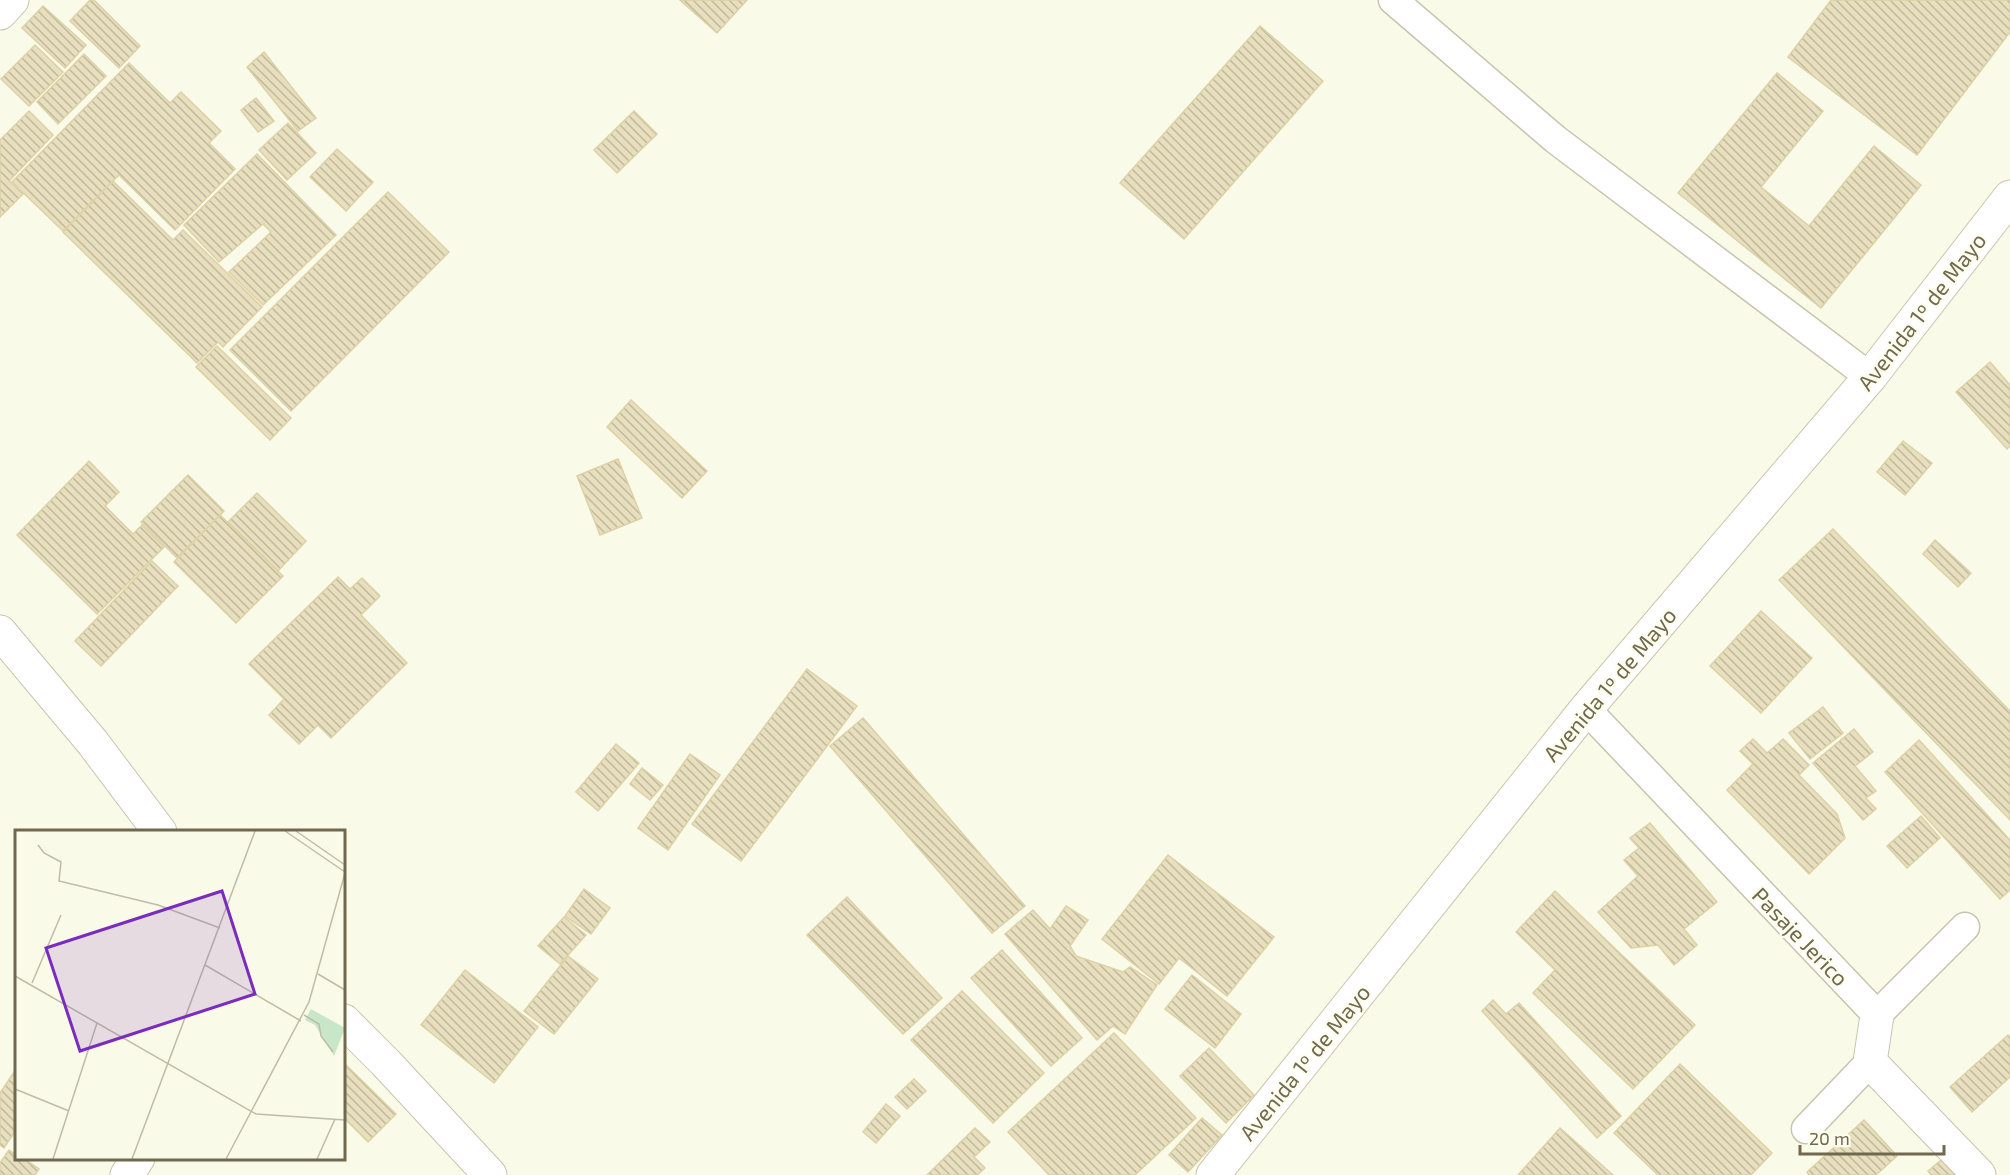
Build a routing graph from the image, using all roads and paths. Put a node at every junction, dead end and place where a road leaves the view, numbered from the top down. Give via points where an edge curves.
1 (12, 0) edge
2 (1393, 0) edge
3 (0, 13) edge
4 (2010, 197) edge
5 (1870, 377) junction
6 (0, 632) edge
7 (1586, 709) junction
8 (159, 830) edge
9 (1965, 927) dead end
10 (1876, 1015) junction
11 (345, 1022) edge
12 (1870, 1062) junction
13 (1806, 1129) dead end
14 (137, 1160) edge
15 (127, 1175) edge
16 (490, 1175) edge
17 (1213, 1175) edge
18 (1978, 1175) edge

1 - 3 main road
2 - 5 lane via 1555,139
4 - 5 main road, Avenida 1º de Mayo
5 - 7 main road, Avenida 1º de Mayo
6 - 8 main road
7 - 10 lane, Pasaje Jerico
7 - 17 main road, Avenida 1º de Mayo
9 - 10 lane
10 - 12 main road
11 - 16 main road
12 - 13 lane
12 - 18 main road
14 - 15 main road

